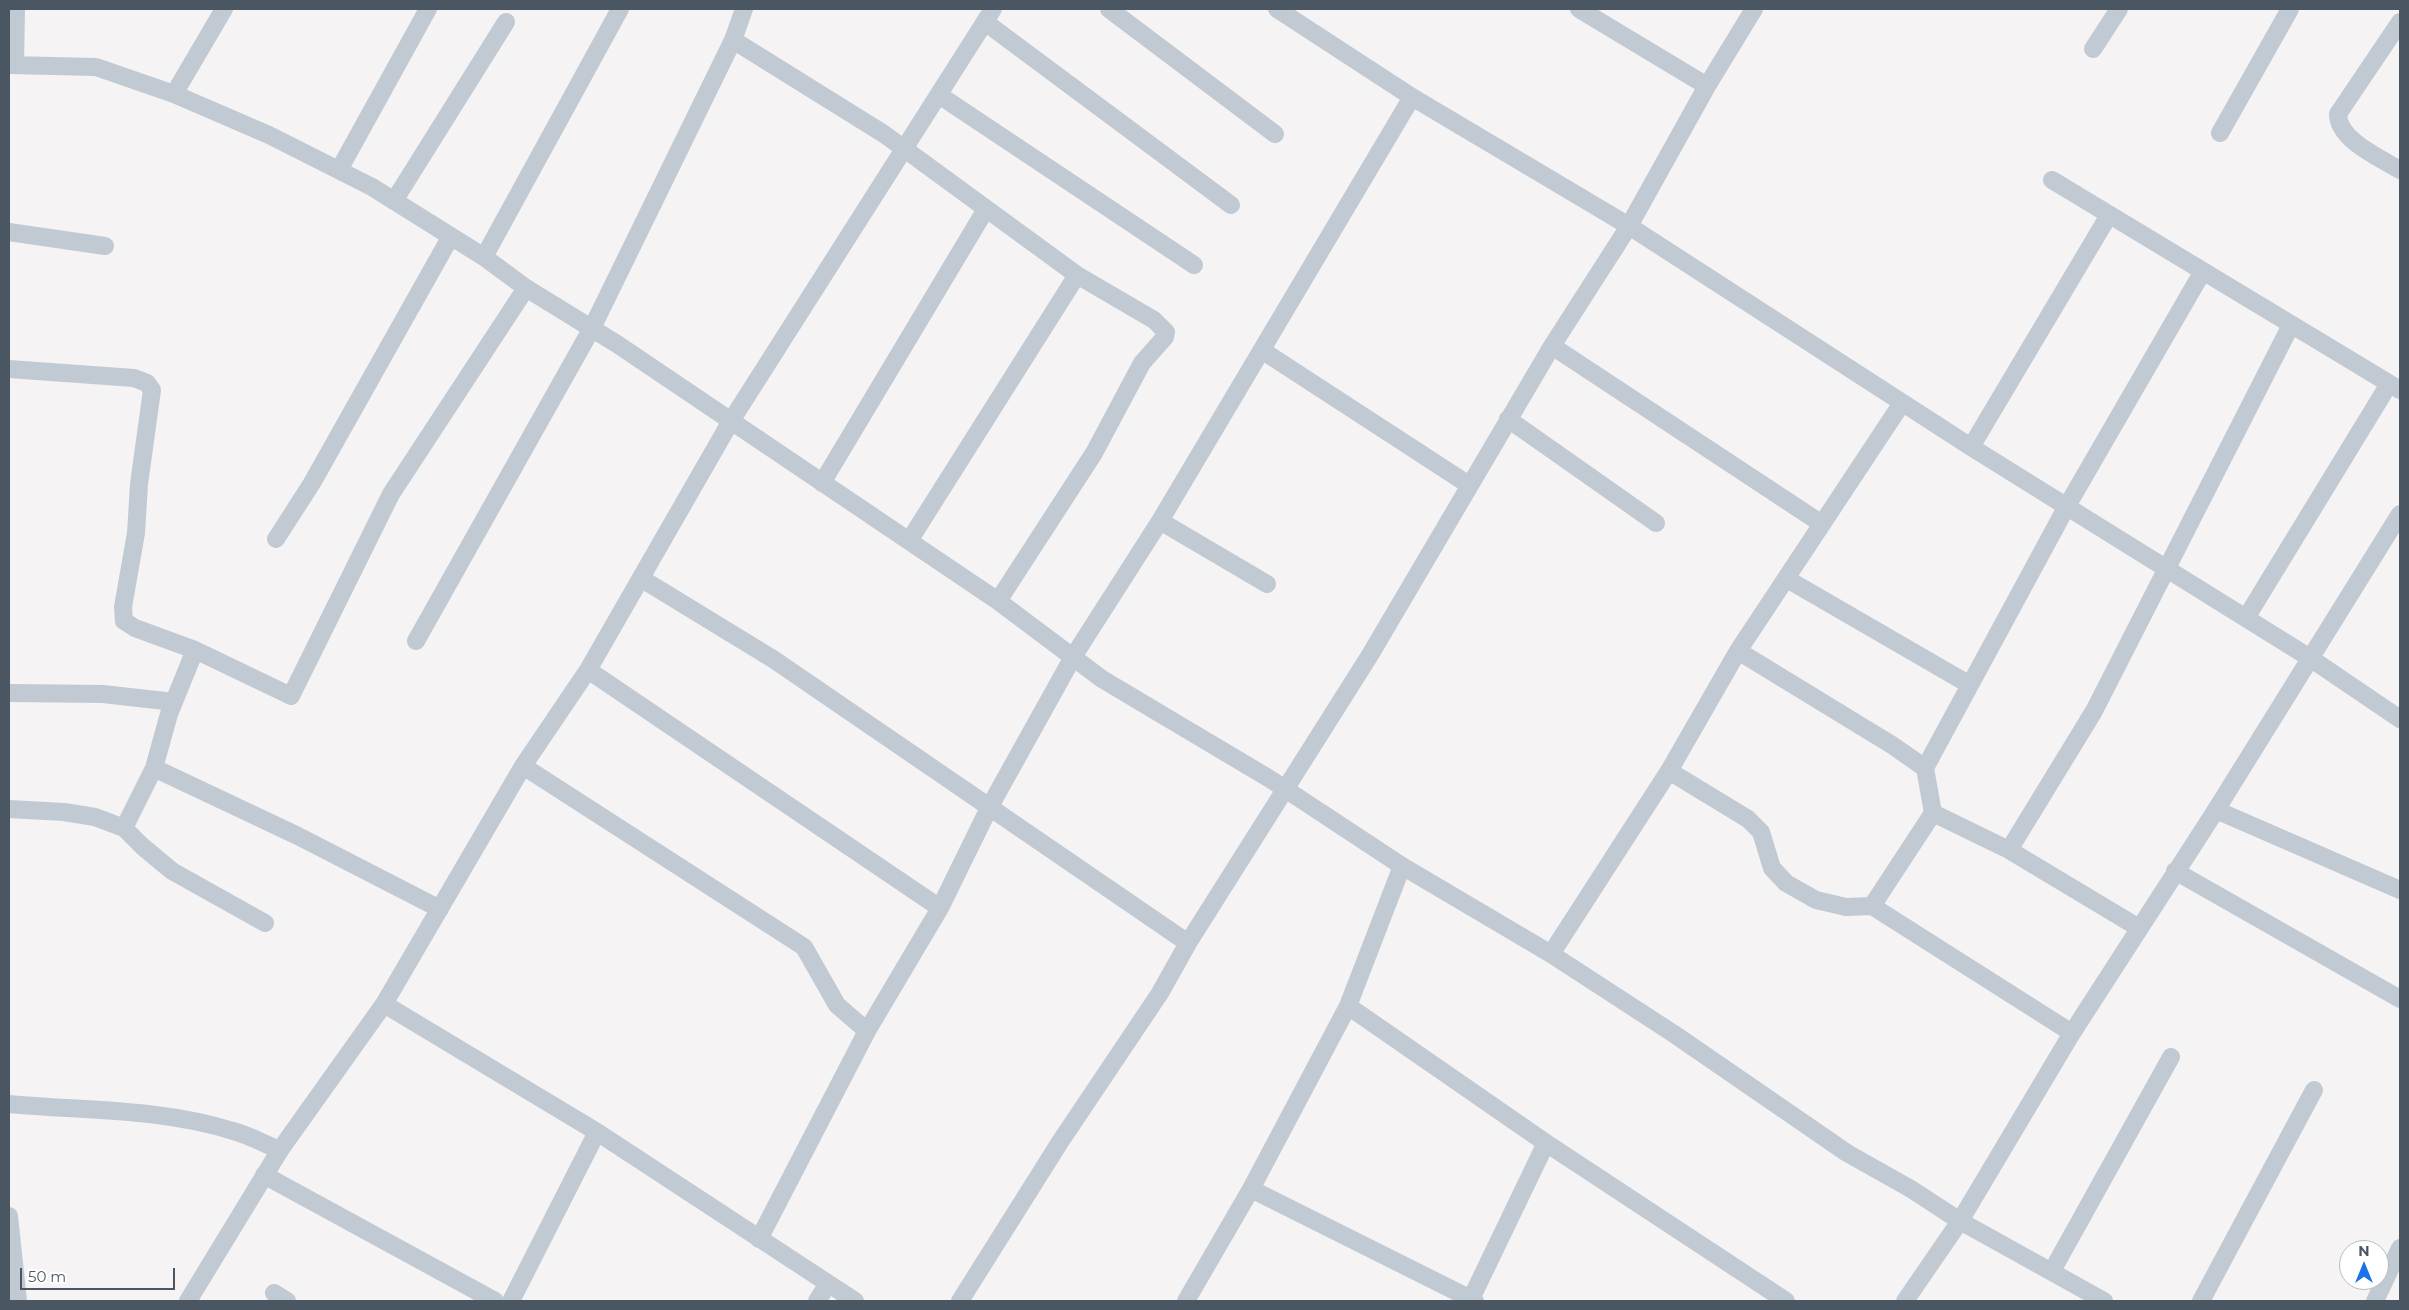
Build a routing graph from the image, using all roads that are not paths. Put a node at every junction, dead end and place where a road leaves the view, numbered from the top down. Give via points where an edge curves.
1 (16, 9) edge
2 (224, 9) edge
3 (428, 9) edge
4 (620, 9) edge
5 (744, 9) edge
6 (1109, 9) edge
7 (1277, 9) edge
8 (1579, 9) edge
9 (1754, 9) edge
10 (2119, 9) edge
11 (2290, 9) edge
12 (989, 15) edge
13 (506, 22) dead end
14 (2400, 22) edge
15 (733, 40) junction
16 (2093, 49) dead end
17 (12, 65) edge
18 (1707, 86) junction
19 (174, 94) junction
20 (939, 94) junction
21 (1412, 97) junction
22 (2220, 133) dead end
23 (1275, 134) dead end
24 (902, 149) junction
25 (339, 170) junction
26 (2400, 170) edge
27 (2052, 180) dead end
28 (394, 201) junction
29 (1230, 205) dead end
30 (986, 210) junction
31 (2109, 215) junction
32 (1629, 226) junction
33 (9, 232) edge
34 (451, 236) junction
35 (105, 246) dead end
36 (484, 257) junction
37 (1194, 265) dead end
38 (2203, 271) junction
39 (1078, 275) junction
40 (526, 288) junction
41 (2291, 325) junction
42 (592, 328) junction
43 (1552, 346) junction
44 (1263, 351) junction
45 (9, 370) edge
46 (2395, 387) edge
47 (1902, 403) junction
48 (1508, 419) junction
49 (730, 421) junction
50 (1971, 448) junction
51 (822, 483) junction
52 (1469, 485) junction
53 (2066, 506) junction
54 (2400, 514) edge
55 (1160, 521) junction
56 (1656, 523) dead end
57 (1822, 524) junction
58 (276, 539) dead end
59 (910, 541) junction
60 (2168, 570) junction
61 (642, 579) junction
62 (1787, 580) junction
63 (1267, 584) dead end
64 (998, 601) junction
65 (2246, 618) junction
66 (416, 641) dead end
67 (195, 650) junction
68 (1738, 651) junction
69 (1073, 658) junction
70 (2310, 658) junction
71 (588, 670) junction
72 (1970, 686) junction
73 (9, 693) edge
74 (174, 702) junction
75 (2400, 719) edge
76 (523, 766) junction
77 (154, 768) junction
78 (1925, 768) junction
79 (1669, 771) junction
80 (1287, 789) junction
81 (989, 808) junction
82 (9, 809) edge
83 (2216, 810) junction
84 (1932, 813) junction
85 (124, 828) junction
86 (2009, 850) junction
87 (1402, 866) junction
88 (2175, 870) junction
89 (2400, 890) edge
90 (1872, 906) junction
91 (940, 908) junction
92 (440, 909) junction
93 (265, 922) dead end
94 (2139, 928) junction
95 (1188, 943) junction
96 (1551, 954) junction
97 (2400, 999) edge
98 (384, 1004) junction
99 (1348, 1006) junction
100 (867, 1031) junction
101 (2072, 1033) junction
102 (2171, 1057) dead end
103 (2314, 1090) dead end
104 (9, 1104) edge
105 (597, 1132) junction
106 (1546, 1143) junction
107 (280, 1150) junction
108 (264, 1175) junction
109 (1251, 1189) junction
110 (9, 1216) edge
111 (1960, 1221) junction
112 (759, 1239) junction
113 (2400, 1248) edge
114 (2052, 1271) junction
115 (828, 1284) junction
116 (18, 1301) edge
117 (188, 1301) edge
118 (495, 1301) edge
119 (510, 1301) edge
120 (816, 1301) edge
121 (855, 1301) edge
122 (960, 1301) edge
123 (1186, 1301) edge
124 (1472, 1301) edge
125 (1786, 1301) edge
126 (1905, 1301) edge
127 (2104, 1301) edge
128 (2201, 1301) edge
129 (2375, 1301) edge

1 - 17 street
2 - 19 street
3 - 25 street
4 - 36 street
5 - 15 street
6 - 23 street
7 - 21 street
8 - 18 street
9 - 18 street
10 - 16 street
11 - 22 street
12 - 20 street
12 - 29 street
13 - 28 street
14 - 26 street via 2338,114 2338,124 2346,136
15 - 24 street via 884,134
15 - 42 street
17 - 19 street via 96,67
18 - 32 street
19 - 25 street via 269,135
20 - 24 street
20 - 37 street
21 - 32 street
21 - 44 street
24 - 30 street
24 - 49 street
25 - 28 street
27 - 31 street
28 - 34 street
30 - 39 street
30 - 51 street
31 - 38 street
31 - 50 street
32 - 43 street
32 - 47 street
33 - 35 street
34 - 36 street
34 - 58 street via 312,483
36 - 40 street
38 - 41 street
38 - 53 street
39 - 59 street
39 - 64 street via 1161,325 1166,332 1165,337 1142,363 1094,453
40 - 42 street
40 - 67 street via 392,494 291,696
41 - 46 street
41 - 60 street
42 - 49 street
42 - 66 street
43 - 48 street
43 - 57 street
44 - 52 street
44 - 55 street
45 - 67 street via 134,378 147,383 152,390 136,533 123,607 124,620 135,628
46 - 65 street
47 - 50 street
47 - 57 street
48 - 52 street
48 - 56 street
49 - 51 street
49 - 61 street
50 - 53 street
51 - 59 street
52 - 80 street
53 - 60 street
53 - 72 street
54 - 70 street
55 - 63 street
55 - 69 street
57 - 62 street
59 - 64 street
60 - 65 street
60 - 86 street via 2094,711
61 - 71 street
61 - 81 street via 773,659
62 - 68 street
62 - 72 street
64 - 69 street
65 - 70 street
67 - 74 street
68 - 78 street
68 - 79 street
69 - 80 street via 1102,679
69 - 81 street
70 - 75 street
70 - 83 street
71 - 76 street
71 - 91 street
72 - 78 street
73 - 74 street via 103,694
74 - 77 street
76 - 92 street
76 - 100 street via 804,947 837,1005
77 - 85 street
77 - 92 street via 298,836
78 - 84 street
79 - 90 street via 1748,818 1761,832 1772,868 1786,883 1816,900 1846,908
79 - 96 street
80 - 87 street
80 - 95 street
81 - 91 street
81 - 95 street
82 - 85 street via 72,813
83 - 88 street
83 - 89 street
84 - 86 street
84 - 90 street
85 - 93 street via 172,871
86 - 94 street
87 - 96 street
87 - 99 street
88 - 94 street
88 - 97 street
90 - 101 street
91 - 100 street
92 - 98 street
94 - 101 street
95 - 122 street via 1160,993 1060,1142
96 - 111 street via 1847,1153
98 - 105 street
98 - 107 street
99 - 106 street
99 - 109 street
100 - 112 street
101 - 111 street
102 - 114 street
103 - 128 street
104 - 107 street via 183,1119 234,1131
105 - 112 street
105 - 119 street
106 - 124 street
106 - 125 street
107 - 108 street
108 - 117 street
108 - 118 street
109 - 123 street
109 - 124 street
110 - 116 street
111 - 114 street
111 - 126 street
112 - 115 street
113 - 129 street
114 - 127 street
115 - 120 street
115 - 121 street

